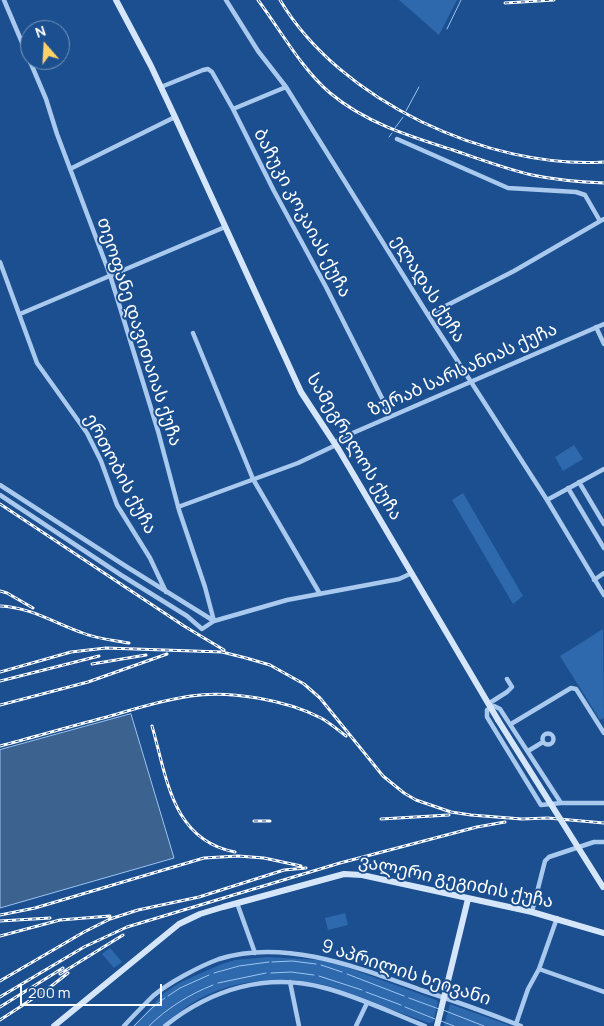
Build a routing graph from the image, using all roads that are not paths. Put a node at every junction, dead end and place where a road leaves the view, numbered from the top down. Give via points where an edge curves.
1 (4, 0) edge
2 (116, 0) edge
3 (226, 0) edge
4 (161, 87) junction
5 (286, 87) junction
6 (233, 109) junction
7 (175, 117) junction
8 (397, 139) dead end
9 (70, 169) junction
10 (602, 220) edge
11 (226, 227) junction
12 (0, 262) edge
13 (110, 275) junction
14 (20, 314) junction
15 (428, 315) junction
16 (604, 324) edge
17 (596, 327) junction
18 (193, 333) dead end
19 (604, 344) edge
20 (470, 381) junction
21 (391, 416) junction
22 (336, 444) junction
23 (604, 469) edge
24 (253, 479) junction
25 (579, 482) junction
26 (0, 485) edge
27 (568, 488) junction
28 (0, 494) edge
29 (547, 500) junction
30 (178, 507) junction
31 (604, 524) edge
32 (604, 548) edge
33 (412, 573) junction
34 (604, 573) edge
35 (594, 580) junction
36 (166, 592) junction
37 (320, 594) junction
38 (604, 595) edge
39 (214, 620) junction
40 (507, 679) dead end
41 (489, 705) junction
42 (511, 724) junction
43 (604, 733) edge
44 (543, 742) dead end
45 (528, 751) junction
46 (561, 803) junction
47 (604, 803) edge
48 (604, 842) edge
49 (603, 888) edge
50 (468, 899) junction
51 (237, 903) junction
52 (532, 912) junction
53 (557, 918) junction
54 (604, 932) edge
55 (255, 953) junction
56 (539, 969) junction
57 (290, 982) junction
58 (604, 992) edge
59 (444, 998) junction
60 (367, 1003) junction
61 (438, 1024) edge
62 (518, 1025) edge
63 (54, 1026) edge
64 (124, 1026) edge
65 (166, 1026) edge
66 (299, 1026) edge
67 (356, 1026) edge
68 (425, 1026) edge

1 - 9 street, თეოფანე დავითაიას ქუჩა via 46,98
2 - 4 main road, სამეგრელოს ქუჩა
3 - 5 street, ელადას ქუჩა
4 - 6 street, ბაჩუკი კოკაიას ქუჩა via 208,69
4 - 7 main road, სამეგრელოს ქუჩა
5 - 6 street
5 - 15 street, ელადას ქუჩა
6 - 21 street, ბაჩუკი კოკაიას ქუჩა
7 - 9 street
7 - 11 main road, სამეგრელოს ქუჩა
8 - 10 street via 508,188 585,195
9 - 13 street, თეოფანე დავითაიას ქუჩა
10 - 15 street via 514,271
11 - 13 street
11 - 22 main road, სამეგრელოს ქუჩა via 301,392
12 - 14 street, ერთობის ქუჩა
13 - 14 street
13 - 30 street, თეოფანე დავითაიას ქუჩა
14 - 36 street, ერთობის ქუჩა via 37,363 87,433 117,505 150,558
15 - 20 street, ელადას ქუჩა
16 - 17 street, ზურაბ სარსანიას ქუჩა
17 - 19 street
17 - 20 street, ზურაბ სარსანიას ქუჩა
18 - 24 street
20 - 21 street, ზურაბ სარსანიას ქუჩა
20 - 29 street, ელადას ქუჩა
21 - 22 street, ზურაბ სარსანიას ქუჩა via 339,439
22 - 24 street, ზურაბ სარსანიას ქუჩა via 298,463
22 - 33 main road, სამეგრელოს ქუჩა
23 - 25 street
24 - 30 street, ზურაბ სარსანიას ქუჩა
24 - 37 street
25 - 27 street
25 - 31 street
26 - 36 street
27 - 29 street
27 - 32 street
28 - 39 street via 202,629
29 - 35 street, ელადას ქუჩა
30 - 39 street, თეოფანე დავითაიას ქუჩა
33 - 37 street via 399,579
33 - 41 main road, სამეგრელოს ქუჩა
34 - 35 street
35 - 38 street, ელადას ქუჩა
36 - 39 street
37 - 39 street
40 - 41 street via 512,687
41 - 42 street via 498,708
41 - 46 street via 487,717 541,805
41 - 49 main road, სამეგრელოს ქუჩა, bridge
42 - 43 street via 574,688
42 - 45 street
44 - 45 street
45 - 46 street
46 - 47 street
48 - 52 street via 594,842 549,857 545,861
50 - 51 main road, ვალერი გეგიძის ქუჩა via 344,874
50 - 52 main road, ვალერი გეგიძის ქუჩა
50 - 59 main road
51 - 55 street
51 - 63 main road, ვალერი გეგიძის ქუჩა via 179,924
52 - 53 main road, ვალერი გეგიძის ქუჩა
53 - 54 main road, ვალერი გეგიძის ქუჩა
53 - 56 street
55 - 59 street, 9 აპრილის ხეივანი via 304,955 336,961
55 - 64 street, 9 აპრილის ხეივანი via 219,959 164,988
56 - 58 street
56 - 62 street via 528,989
57 - 60 street via 324,987
57 - 65 street via 253,984 218,993 182,1012
57 - 66 street
59 - 61 main road
59 - 62 street, 9 აპრილის ხეივანი
60 - 67 street
60 - 68 street

